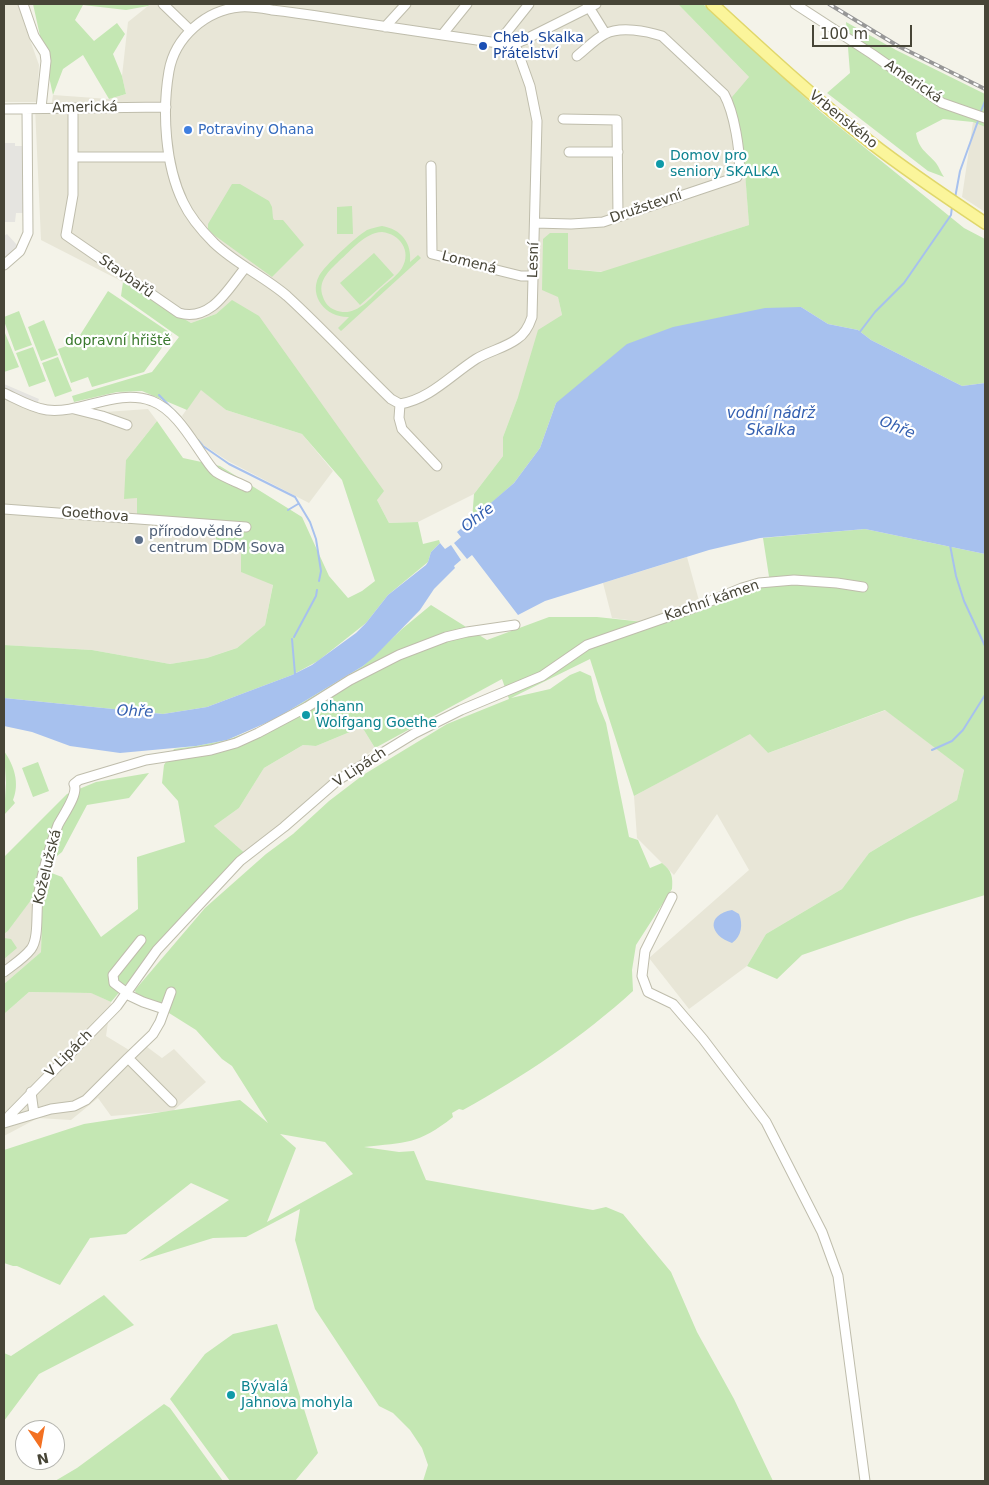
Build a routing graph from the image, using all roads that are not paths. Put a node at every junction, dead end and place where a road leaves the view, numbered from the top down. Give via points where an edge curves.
1 (23, 4) edge
2 (163, 4) edge
3 (296, 4) edge
4 (406, 4) edge
5 (467, 4) edge
6 (529, 4) edge
7 (712, 4) edge
8 (795, 4) edge
9 (591, 5) edge
10 (290, 12) junction
11 (385, 27) junction
12 (190, 30) junction
13 (606, 33) junction
14 (442, 35) junction
15 (498, 43) junction
16 (515, 44) junction
17 (577, 56) dead end
18 (166, 107) junction
19 (41, 108) junction
20 (73, 108) junction
21 (4, 109) edge
22 (27, 109) junction
23 (985, 118) edge
24 (562, 119) dead end
25 (569, 152) dead end
26 (618, 152) junction
27 (169, 157) junction
28 (73, 158) junction
29 (430, 166) dead end
30 (618, 217) junction
31 (985, 223) edge
32 (535, 224) junction
33 (4, 265) edge
34 (246, 268) junction
35 (533, 276) junction
36 (4, 393) edge
37 (400, 404) junction
38 (72, 408) junction
39 (127, 425) dead end
40 (437, 466) dead end
41 (247, 486) dead end
42 (4, 509) edge
43 (246, 526) dead end
44 (863, 587) dead end
45 (651, 622) joint
46 (515, 625) dead end
47 (672, 897) dead end
48 (141, 940) dead end
49 (4, 972) edge
50 (171, 992) dead end
51 (126, 993) junction
52 (164, 1009) junction
53 (128, 1058) junction
54 (32, 1092) junction
55 (172, 1102) dead end
56 (34, 1114) junction
57 (7, 1119) edge
58 (865, 1481) edge

1 - 19 street via 34,36 45,53
2 - 12 street
3 - 10 street
4 - 11 street
5 - 14 street
6 - 15 street
7 - 31 main road, Vrbenského via 840,118 924,182
8 - 23 street, Americká via 942,103
9 - 13 street
9 - 16 street
10 - 11 street
10 - 12 street via 239,7 213,15
11 - 14 street
12 - 18 street via 170,64
13 - 17 street
13 - 30 street, Družstevní via 632,30 662,36 724,94 733,118 739,168 737,176
14 - 15 street
15 - 16 street
16 - 32 street, Lesní via 536,113
18 - 20 street, Americká
18 - 27 street
19 - 20 street, Americká
19 - 22 street, Americká
20 - 28 street, Stavbařů
21 - 22 street, Americká
22 - 33 street via 28,233 20,251
24 - 26 street via 617,120
25 - 26 street
26 - 30 street
27 - 28 street
27 - 34 street via 183,202 192,218 214,244
28 - 34 street, Stavbařů via 73,195 66,235 179,313 198,314 214,306
29 - 35 street, Lomená via 432,254 521,276
30 - 32 street, Družstevní via 593,223
32 - 35 street, Lesní
34 - 37 street via 286,295 391,399
35 - 37 street, Lesní via 532,317 518,339 476,359 417,400
36 - 38 street via 46,410
37 - 40 street via 402,428
38 - 39 street
38 - 41 street via 124,397 153,402 183,427 214,471
42 - 43 street, Goethova
44 - 45 street, Kachní kámen via 794,580 759,583
45 - 51 street, V Lipách via 587,645 542,676 415,733 338,780 284,828 240,861 157,950
46 - 49 street, Koželužská via 446,637 399,655 236,743 146,760 83,778 74,784 75,795 56,831 38,893 31,949
47 - 58 street via 645,951 642,976 648,992 673,1004 766,1122 822,1232 838,1276
48 - 51 street via 113,975 114,983
50 - 52 street
51 - 52 street
51 - 54 street, V Lipách
52 - 53 street via 153,1034
53 - 55 street
53 - 56 street via 86,1100 74,1106
54 - 56 street
54 - 57 street, V Lipách
56 - 57 street

